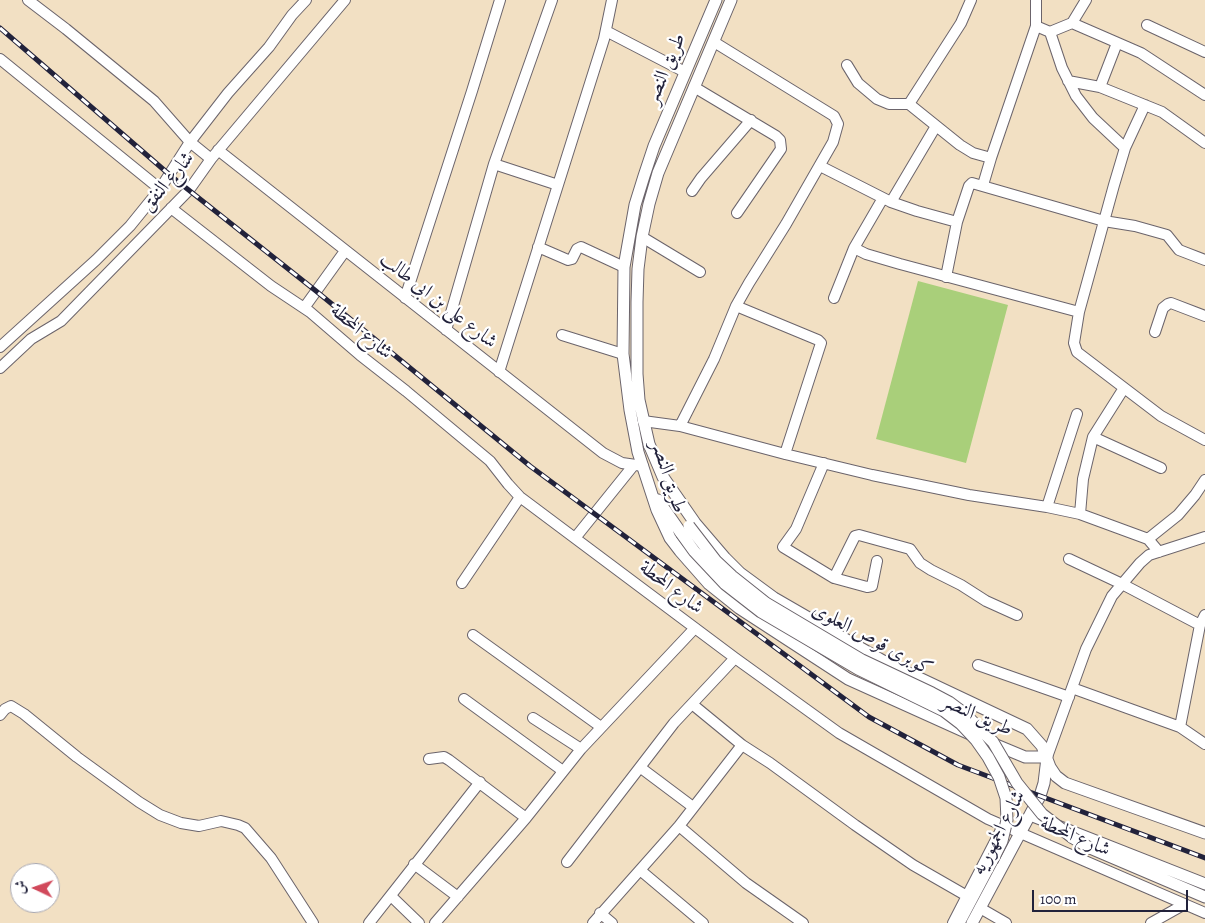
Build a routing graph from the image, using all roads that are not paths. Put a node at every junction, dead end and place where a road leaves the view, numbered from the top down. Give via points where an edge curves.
1 (28, 0) edge
2 (306, 0) edge
3 (345, 0) edge
4 (500, 0) edge
5 (552, 0) edge
6 (612, 0) edge
7 (716, 0) edge
8 (731, 0) edge
9 (971, 0) edge
10 (1036, 0) edge
11 (1086, 0) edge
12 (1072, 23) junction
13 (1147, 25) dead end
14 (1036, 26) junction
15 (606, 31) junction
16 (1050, 32) junction
17 (714, 42) junction
18 (1117, 43) junction
19 (1205, 52) edge
20 (0, 59) edge
21 (847, 65) dead end
22 (685, 72) junction
23 (1068, 81) junction
24 (694, 86) junction
25 (1100, 87) junction
26 (1205, 95) edge
27 (909, 104) junction
28 (1145, 105) junction
29 (751, 120) junction
30 (936, 126) junction
31 (190, 142) junction
32 (1205, 143) edge
33 (1125, 148) junction
34 (218, 150) junction
35 (991, 158) junction
36 (211, 159) junction
37 (494, 164) junction
38 (820, 166) junction
39 (558, 185) junction
40 (983, 186) junction
41 (160, 189) junction
42 (692, 191) dead end
43 (887, 200) junction
44 (172, 208) junction
45 (737, 214) dead end
46 (1104, 221) junction
47 (956, 222) junction
48 (642, 237) junction
49 (538, 248) junction
50 (854, 248) junction
51 (345, 251) junction
52 (1205, 260) edge
53 (624, 267) junction
54 (700, 272) dead end
55 (946, 277) junction
56 (404, 298) junction
57 (834, 298) dead end
58 (736, 306) junction
59 (304, 308) junction
60 (1079, 312) junction
61 (1205, 316) edge
62 (446, 330) junction
63 (1155, 332) dead end
64 (562, 336) dead end
65 (0, 348) edge
66 (623, 354) junction
67 (0, 368) edge
68 (499, 372) junction
69 (1124, 388) junction
70 (1077, 414) dead end
71 (643, 421) junction
72 (680, 426) junction
73 (1093, 437) junction
74 (1205, 440) edge
75 (785, 454) junction
76 (824, 463) junction
77 (638, 466) junction
78 (1161, 468) dead end
79 (1205, 480) edge
80 (650, 489) junction
81 (520, 497) junction
82 (1047, 507) junction
83 (1080, 514) junction
84 (685, 530) junction
85 (1205, 537) edge
86 (575, 538) junction
87 (1148, 539) junction
88 (1159, 552) junction
89 (1069, 559) dead end
90 (877, 561) dead end
91 (834, 578) junction
92 (462, 583) dead end
93 (1122, 584) junction
94 (1018, 615) dead end
95 (1205, 615) edge
96 (1200, 625) junction
97 (695, 628) junction
98 (473, 635) dead end
99 (1200, 650) edge
100 (735, 658) junction
101 (978, 665) dead end
102 (1070, 692) junction
103 (464, 699) dead end
104 (692, 704) junction
105 (0, 715) edge
106 (533, 718) dead end
107 (601, 727) junction
108 (1180, 727) junction
109 (1205, 744) edge
110 (742, 745) junction
111 (581, 749) junction
112 (1047, 757) junction
113 (429, 760) dead end
114 (640, 768) junction
115 (563, 771) junction
116 (480, 782) junction
117 (693, 806) junction
118 (1030, 815) junction
119 (526, 818) junction
120 (1003, 825) junction
121 (679, 826) junction
122 (1021, 833) junction
123 (1205, 833) edge
124 (567, 862) dead end
125 (414, 864) junction
126 (640, 870) junction
127 (1205, 884) edge
128 (390, 896) junction
129 (967, 896) junction
130 (458, 897) junction
131 (1205, 897) edge
132 (1185, 904) junction
133 (980, 908) junction
134 (1205, 913) edge
135 (600, 914) junction
136 (313, 923) edge
137 (369, 923) edge
138 (419, 923) edge
139 (435, 923) edge
140 (593, 923) edge
141 (612, 923) edge
142 (704, 923) edge
143 (803, 923) edge
144 (953, 923) edge
145 (959, 923) edge
146 (972, 923) edge
147 (1006, 923) edge
148 (1151, 923) edge

1 - 31 street via 154,101
2 - 31 street, شارع النفق
3 - 34 street, شارع النفق
4 - 56 street
5 - 37 street
6 - 15 street
7 - 22 street, طريق النصر
8 - 17 street, طريق النصر
9 - 27 street via 961,23
10 - 14 street
11 - 12 street
12 - 16 street
12 - 18 street
13 - 19 street
14 - 16 street
14 - 35 street
15 - 22 street
15 - 39 street
16 - 23 street
17 - 24 street, طريق النصر
17 - 38 street via 834,116 838,124 833,142
18 - 25 street
18 - 26 street via 1141,53
20 - 41 street
21 - 27 street via 858,83 877,99 889,104
22 - 53 street, طريق النصر via 644,176
23 - 25 street
23 - 33 street via 1094,118
24 - 29 street
24 - 48 street, طريق النصر via 658,173
25 - 28 street
27 - 30 street
28 - 32 street via 1162,112
28 - 33 street
29 - 42 street
29 - 45 street via 776,136 780,140 780,149
30 - 35 street via 964,148
30 - 43 street
31 - 36 street
31 - 41 street, شارع النفق
33 - 46 street
34 - 36 street, شارع النفق
34 - 51 street, شارع على بن ابى طالب
35 - 40 street
36 - 44 street, شارع النفق
37 - 39 street
37 - 62 street
38 - 43 street
38 - 58 street
39 - 49 street
40 - 46 street
40 - 47 street via 970,185
41 - 65 street, شارع النفق via 114,244
43 - 47 street
43 - 50 street
44 - 59 street, شارع المحطة
44 - 67 street, شارع النفق via 61,321 31,339
46 - 52 street via 1167,235 1179,250
46 - 60 street
47 - 55 street
48 - 54 street
48 - 71 street, طريق النصر via 636,302 637,374
49 - 53 street via 568,260 581,247
49 - 68 street
50 - 55 street
50 - 57 street
51 - 56 street, شارع على بن ابى طالب
51 - 59 street
53 - 66 street, طريق النصر
55 - 60 street
56 - 62 street, شارع على بن ابى طالب
58 - 72 street
58 - 75 street via 821,343
59 - 81 street, شارع المحطة via 486,458
60 - 69 street via 1074,343 1077,352
61 - 63 street via 1171,303 1163,308
62 - 68 street, شارع على بن ابى طالب
64 - 66 street
66 - 77 street, طريق النصر
68 - 77 street, شارع على بن ابى طالب via 603,453
69 - 73 street
69 - 74 street via 1161,416
70 - 82 street
71 - 72 street
71 - 84 street, كوبرى قوص العلوى via 648,456 655,476
71 - 112 street, طريق النصر via 663,476 695,523 740,573 774,598 868,654 1027,729
72 - 75 street
73 - 78 street
73 - 83 street via 1083,479
75 - 76 street
76 - 82 street via 970,495
76 - 91 street via 796,529 783,548
77 - 80 street, طريق النصر
77 - 86 street
79 - 87 street via 1178,514
80 - 84 street, كوبرى قوص العلوى
80 - 112 street, طريق النصر via 663,524 680,551 709,584 754,620 863,687 1015,754
81 - 86 street, شارع المحطة
81 - 92 street
82 - 83 street
83 - 87 street
84 - 131 street, كوبرى قوص العلوى, bridge via 743,586 766,603 862,660 932,693 966,714 993,742 1017,783 1042,814 1073,838
84 - 145 street, كوبرى قوص العلوى, bridge via 694,551 725,584 761,612 858,669 944,711 961,724 988,757 1006,798 1007,820 1002,841
85 - 88 street
86 - 97 street, شارع المحطة
87 - 88 street
88 - 93 street via 1149,555
89 - 93 street
90 - 91 street via 872,586
91 - 94 street via 852,539 859,535 910,549 920,563 931,570
93 - 96 street
93 - 102 street via 1097,625
95 - 96 street
96 - 99 street
97 - 100 street, شارع المحطة
97 - 107 street
98 - 107 street
99 - 108 street
100 - 104 street
100 - 120 street, شارع المحطة via 859,745 978,814
101 - 102 street
102 - 108 street
102 - 112 street
103 - 115 street
104 - 110 street
104 - 114 street
105 - 136 street via 11,706 24,714 77,757 160,816 200,826 221,821 245,828 271,858
106 - 111 street
107 - 111 street
108 - 109 street
110 - 117 street
110 - 129 street via 913,865
111 - 115 street
112 - 118 street, شارع الجمهوريه via 1044,783
112 - 123 street, طريق النصر via 1056,776 1064,783
113 - 116 street via 444,757
114 - 117 street
114 - 124 street
115 - 119 street
116 - 119 street
116 - 125 street
117 - 121 street
118 - 122 street, شارع الجمهوريه
118 - 127 street
119 - 130 street
120 - 122 street, شارع المحطة
120 - 129 street
121 - 126 street
121 - 143 street via 746,882
122 - 132 street, شارع المحطة
122 - 133 street, شارع الجمهوريه
125 - 128 street
125 - 130 street
126 - 135 street
126 - 142 street
128 - 137 street
128 - 138 street
129 - 144 street
130 - 139 street
132 - 134 street, شارع المحطة
132 - 148 street
133 - 146 street, شارع الجمهوريه
133 - 147 street
135 - 140 street
135 - 141 street

